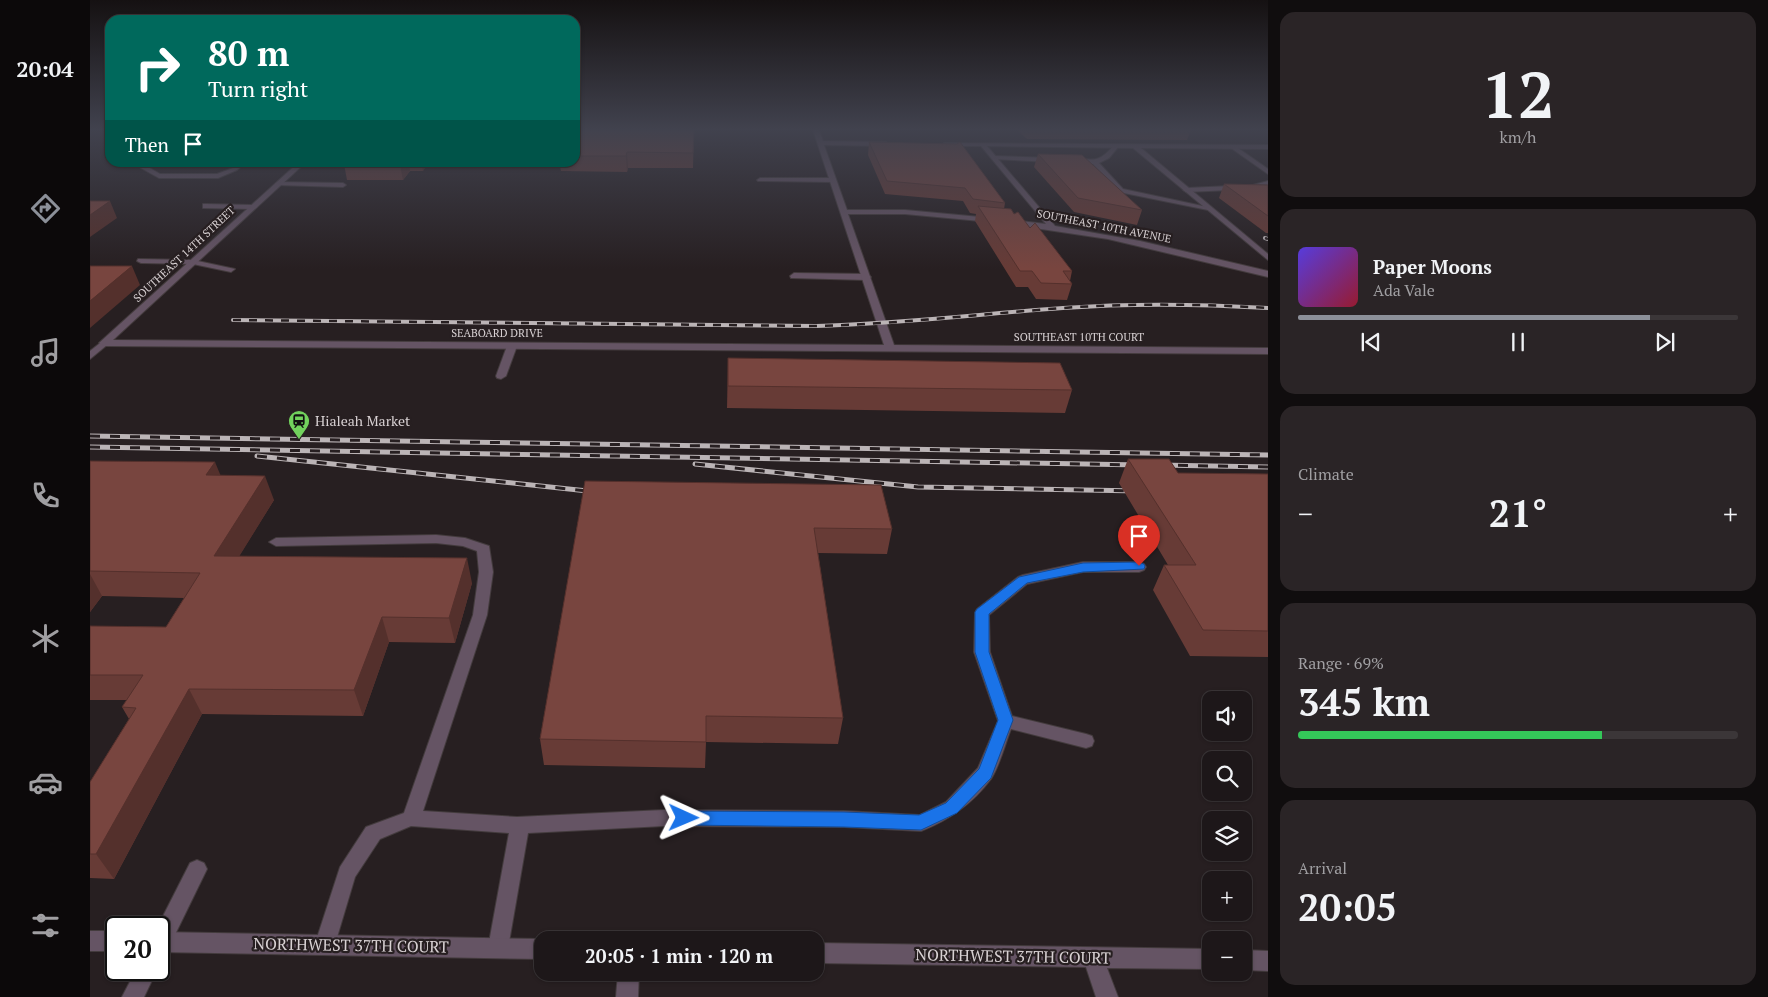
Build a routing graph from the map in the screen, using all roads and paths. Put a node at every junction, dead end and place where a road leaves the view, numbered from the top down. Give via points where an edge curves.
1 (286, 177) edge
2 (832, 177) edge
3 (1011, 177) edge
4 (1107, 177) edge
5 (1170, 177) edge
6 (760, 180) dead end
7 (833, 180) junction
8 (1268, 183) edge
9 (278, 184) junction
10 (343, 185) dead end
11 (1186, 190) junction
12 (206, 206) dead end
13 (253, 207) junction
14 (1208, 208) junction
15 (844, 212) junction
16 (996, 220) edge
17 (1005, 221) edge
18 (1052, 226) junction
19 (1268, 258) edge
20 (140, 261) dead end
21 (193, 262) junction
22 (231, 269) dead end
23 (1268, 274) edge
24 (794, 276) dead end
25 (867, 277) junction
26 (104, 343) junction
27 (512, 346) junction
28 (890, 348) junction
29 (1268, 351) edge
30 (90, 356) edge
31 (501, 376) dead end
32 (276, 542) dead end
33 (1139, 566) dead end
34 (1006, 720) junction
35 (1086, 741) dead end
36 (411, 818) junction
37 (517, 824) junction
38 (197, 869) dead end
39 (170, 924) edge
40 (90, 941) edge
41 (105, 941) edge
42 (170, 944) edge
43 (324, 944) junction
44 (498, 948) junction
45 (534, 949) edge
46 (824, 954) edge
47 (1093, 956) junction
48 (1202, 959) edge
49 (1252, 960) edge
50 (1268, 961) edge
51 (141, 981) edge
52 (628, 981) edge
53 (133, 997) edge
54 (627, 997) edge
55 (1107, 997) edge

1 - 9 street, SOUTHEAST 14TH STREET
2 - 7 street
3 - 18 street
4 - 14 street via 1121,192
5 - 11 street
6 - 7 street
7 - 15 street
8 - 11 street via 1253,187
9 - 10 street
9 - 13 street, SOUTHEAST 14TH STREET
11 - 14 street
12 - 13 street
13 - 21 street, SOUTHEAST 14TH STREET
14 - 19 street
15 - 16 street via 905,212
15 - 25 street
17 - 18 street, SOUTHEAST 10TH AVENUE
18 - 23 street, SOUTHEAST 10TH AVENUE via 1142,243
20 - 21 street
21 - 22 street
21 - 26 street, SOUTHEAST 14TH STREET
24 - 25 street
25 - 28 street
26 - 27 street, SEABOARD DRIVE
26 - 30 street, SOUTHEAST 14TH STREET
27 - 28 street, SEABOARD DRIVE
27 - 31 street
28 - 29 street, SOUTHEAST 10TH COURT
32 - 36 street via 436,539 465,542 484,549 486,572 480,616
33 - 34 street via 1083,567 1023,580 982,612 982,652
34 - 35 street
34 - 37 street via 985,773 952,808 921,823 844,819 664,818
36 - 37 street
36 - 43 street via 373,833 347,874
37 - 44 street via 520,835
38 - 39 street
40 - 41 street
42 - 43 street, NORTHWEST 37TH COURT
43 - 44 street, NORTHWEST 37TH COURT
44 - 45 street, NORTHWEST 37TH COURT
46 - 47 street, NORTHWEST 37TH COURT
47 - 48 street, NORTHWEST 37TH COURT
47 - 55 street
49 - 50 street
51 - 53 street
52 - 54 street

